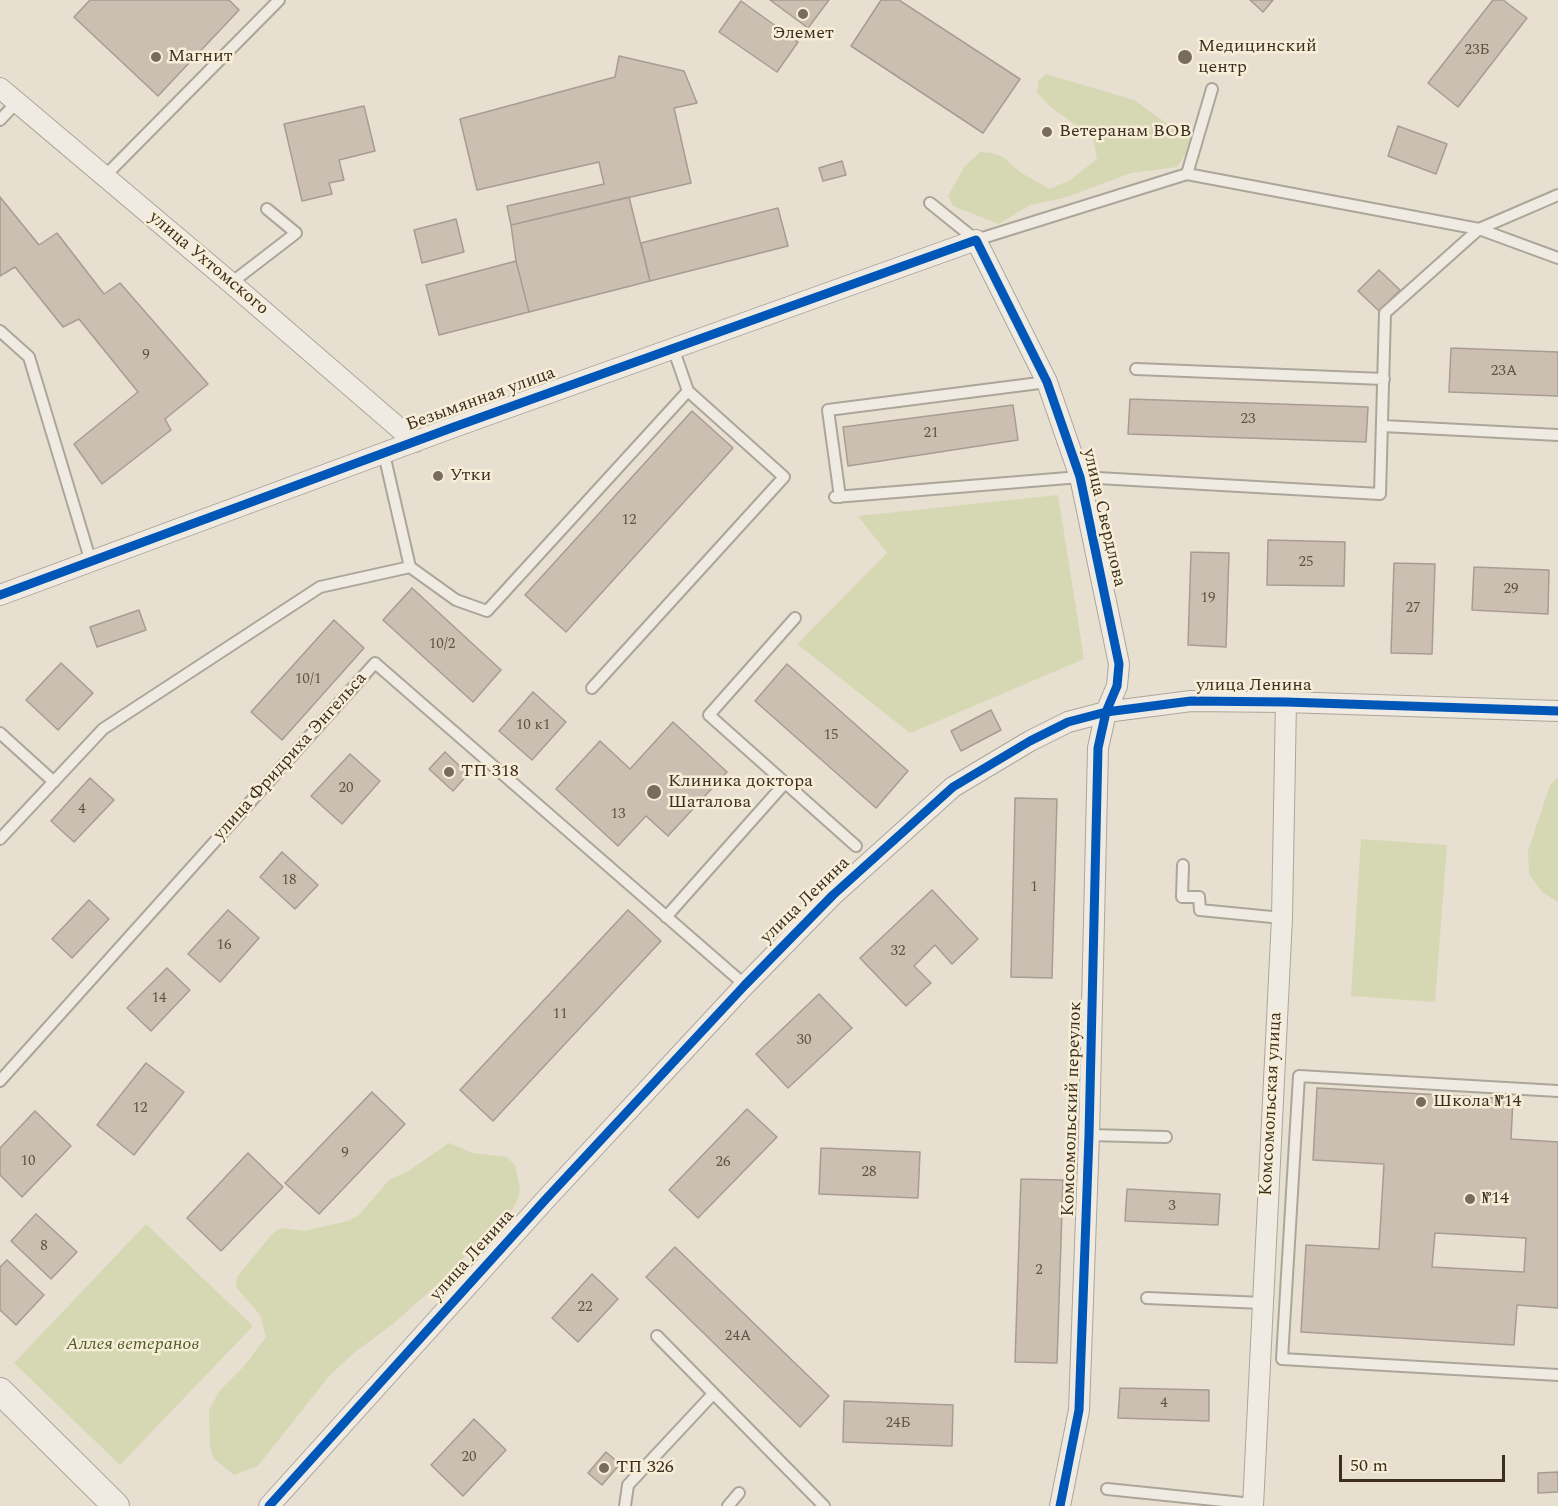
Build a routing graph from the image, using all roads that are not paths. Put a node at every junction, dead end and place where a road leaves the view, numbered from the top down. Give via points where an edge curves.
1 (279, 0) edge
2 (0, 88) edge
3 (1212, 88) dead end
4 (17, 102) junction
5 (0, 120) edge
6 (1187, 174) junction
7 (105, 176) junction
8 (1558, 195) edge
9 (930, 203) dead end
10 (267, 209) dead end
11 (1479, 229) junction
12 (976, 240) junction
13 (1558, 258) edge
14 (231, 283) junction
15 (0, 331) edge
16 (673, 348) junction
17 (1136, 369) dead end
18 (1384, 379) junction
19 (1047, 382) junction
20 (688, 391) junction
21 (1383, 426) junction
22 (1558, 435) edge
23 (415, 442) junction
24 (384, 454) junction
25 (1080, 477) junction
26 (91, 562) junction
27 (410, 567) junction
28 (0, 595) edge
29 (795, 618) dead end
30 (592, 688) dead end
31 (1286, 702) junction
32 (1558, 711) edge
33 (1106, 712) junction
34 (0, 733) edge
35 (54, 782) junction
36 (785, 783) junction
37 (0, 839) edge
38 (855, 846) dead end
39 (1183, 865) dead end
40 (666, 917) junction
41 (1282, 918) junction
42 (745, 985) junction
43 (0, 1081) edge
44 (1558, 1091) edge
45 (1089, 1135) junction
46 (1166, 1137) dead end
47 (1147, 1298) dead end
48 (1263, 1303) junction
49 (657, 1336) dead end
50 (1558, 1375) edge
51 (0, 1391) edge
52 (713, 1394) junction
53 (1107, 1489) dead end
54 (740, 1493) dead end
55 (1253, 1505) edge
56 (116, 1506) edge
57 (269, 1506) edge
58 (625, 1506) edge
59 (728, 1506) edge
60 (824, 1506) edge
61 (1060, 1506) edge

1 - 7 lane
2 - 4 street, улица Ухтомского
3 - 6 lane
4 - 5 lane
4 - 7 street, улица Ухтомского
6 - 11 lane
6 - 12 lane
7 - 14 street, улица Ухтомского
8 - 11 lane
9 - 12 lane
10 - 14 lane via 296,233
11 - 13 lane
11 - 18 lane via 1385,314
12 - 16 street, Безымянная улица
12 - 19 street, улица Свердлова
14 - 23 street, улица Ухтомского
15 - 26 lane via 29,357
16 - 20 lane
16 - 23 street, Безымянная улица
17 - 18 lane
18 - 21 lane
19 - 25 street, улица Свердлова
19 - 25 lane via 828,410 837,497
20 - 27 lane via 487,611 456,600
20 - 30 lane via 784,477
21 - 22 lane
21 - 25 lane via 1380,494
23 - 24 street, Безымянная улица
24 - 26 street, Безымянная улица
24 - 27 lane
25 - 33 street, улица Свердлова via 1119,664 1117,686
26 - 28 street, Безымянная улица
27 - 35 lane via 320,587 103,729
29 - 36 lane via 709,715
31 - 32 street, улица Ленина
31 - 33 street, улица Ленина via 1191,701
31 - 41 street, Комсомольская улица
33 - 42 street, улица Ленина via 1068,722 953,787 833,895
33 - 45 street, Комсомольский переулок via 1098,748
34 - 35 lane
35 - 37 lane
36 - 38 lane
36 - 40 lane
39 - 41 lane via 1182,897 1199,897 1200,910
40 - 42 lane, улица Фридриха Энгельса
40 - 43 lane, улица Фридриха Энгельса via 375,663
41 - 48 street, Комсомольская улица
42 - 57 street, улица Ленина
44 - 50 lane via 1299,1076 1282,1359
45 - 46 lane
45 - 61 street, Комсомольский переулок via 1079,1410
47 - 48 lane
48 - 55 street, Комсомольская улица
49 - 52 lane
51 - 56 street
52 - 58 lane via 628,1485
52 - 60 lane
53 - 55 lane
54 - 59 lane

